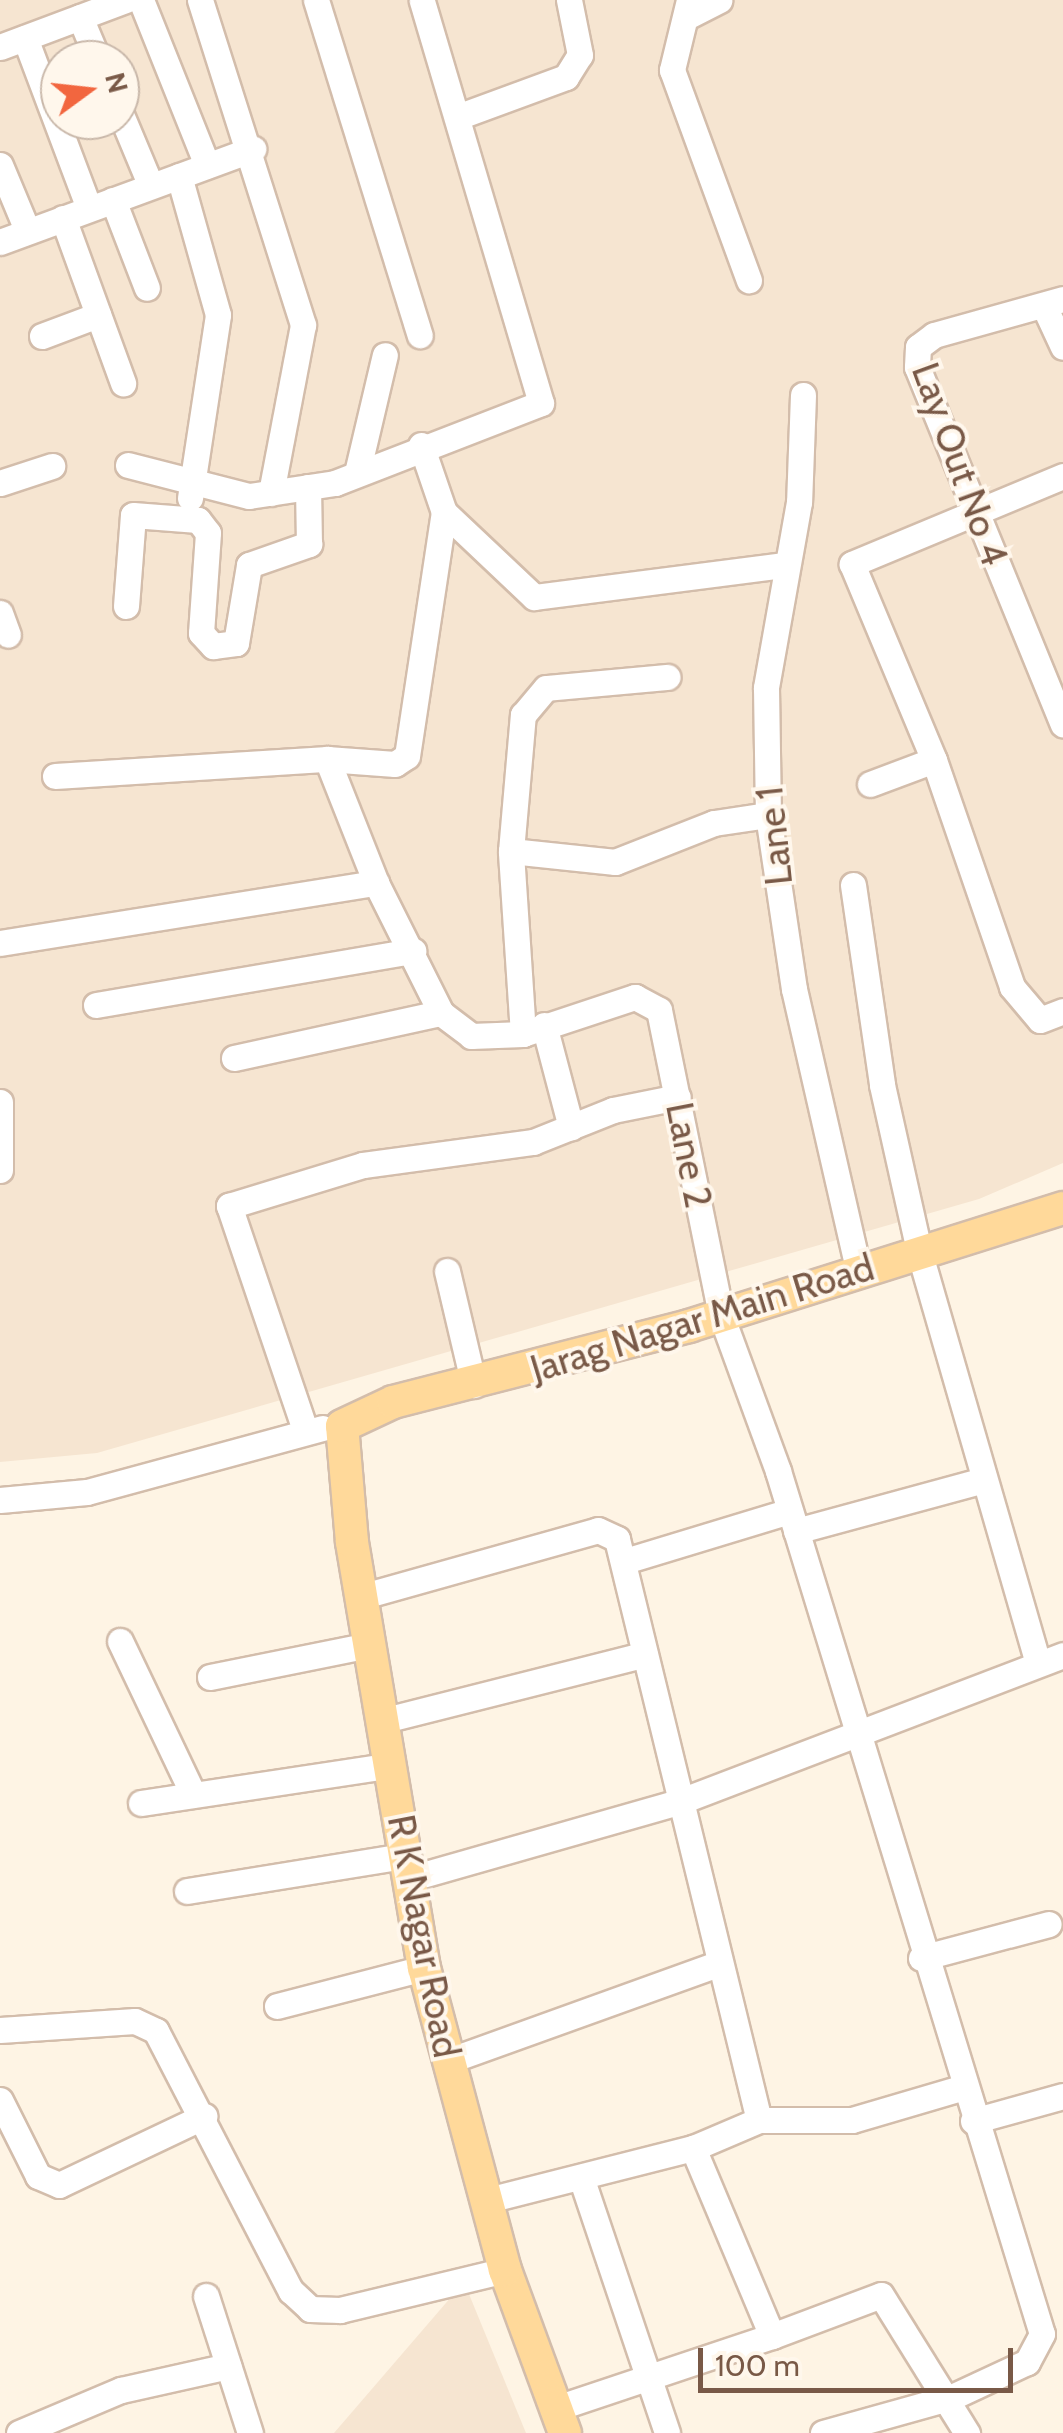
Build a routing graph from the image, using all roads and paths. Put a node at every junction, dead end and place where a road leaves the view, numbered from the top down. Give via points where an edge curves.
1 (126, 0) edge
2 (140, 0) edge
3 (200, 0) edge
4 (316, 0) edge
5 (422, 0) edge
6 (568, 0) edge
7 (719, 0) edge
8 (690, 7) edge
9 (80, 17) junction
10 (25, 38) junction
11 (90, 40) edge
12 (0, 47) edge
13 (460, 116) junction
14 (132, 140) edge
15 (253, 149) junction
16 (0, 165) edge
17 (207, 165) junction
18 (179, 176) junction
19 (151, 186) junction
20 (101, 204) junction
21 (63, 218) junction
22 (28, 230) junction
23 (0, 242) edge
24 (749, 280) dead end
25 (147, 288) dead end
26 (1054, 302) edge
27 (98, 316) junction
28 (420, 335) dead end
29 (42, 336) dead end
30 (1063, 348) edge
31 (385, 356) dead end
32 (123, 383) dead end
33 (804, 395) dead end
34 (427, 461) junction
35 (128, 465) dead end
36 (52, 466) dead end
37 (356, 473) junction
38 (1063, 476) edge
39 (0, 483) edge
40 (271, 493) junction
41 (190, 500) junction
42 (309, 504) junction
43 (971, 508) junction
44 (444, 512) junction
45 (784, 565) junction
46 (126, 606) dead end
47 (668, 677) dead end
48 (1063, 724) edge
49 (327, 760) junction
50 (934, 760) junction
51 (55, 776) dead end
52 (870, 784) dead end
53 (768, 815) junction
54 (511, 851) junction
55 (376, 882) junction
56 (853, 885) dead end
57 (0, 943) edge
58 (413, 950) junction
59 (96, 1005) dead end
60 (1063, 1011) edge
61 (441, 1013) junction
62 (534, 1030) junction
63 (234, 1058) dead end
64 (678, 1097) junction
65 (0, 1102) edge
66 (571, 1126) junction
67 (0, 1170) edge
68 (1063, 1208) edge
69 (919, 1251) junction
70 (447, 1271) dead end
71 (859, 1272) junction
72 (721, 1315) junction
73 (474, 1385) junction
74 (342, 1426) junction
75 (304, 1430) junction
76 (984, 1480) junction
77 (0, 1500) edge
78 (793, 1521) junction
79 (625, 1561) junction
80 (360, 1597) junction
81 (120, 1640) dead end
82 (368, 1646) junction
83 (645, 1654) junction
84 (1051, 1659) edge
85 (210, 1677) dead end
86 (382, 1721) junction
87 (855, 1728) junction
88 (391, 1764) junction
89 (193, 1794) junction
90 (681, 1801) junction
91 (141, 1803) dead end
92 (406, 1868) junction
93 (187, 1892) dead end
94 (1050, 1924) dead end
95 (921, 1958) junction
96 (718, 1964) junction
97 (424, 1968) junction
98 (277, 2006) dead end
99 (0, 2030) edge
100 (448, 2061) junction
101 (964, 2088) junction
102 (1063, 2096) edge
103 (0, 2100) edge
104 (204, 2116) junction
105 (759, 2120) junction
106 (973, 2121) junction
107 (9, 2146) edge
108 (693, 2148) junction
109 (581, 2178) junction
110 (484, 2201) junction
111 (505, 2270) junction
112 (206, 2296) dead end
113 (772, 2336) junction
114 (228, 2366) junction
115 (647, 2379) junction
116 (952, 2398) junction
117 (561, 2420) edge
118 (19, 2433) edge
119 (250, 2433) edge
120 (667, 2433) edge
121 (823, 2433) edge
122 (967, 2433) edge

1 - 9 street
2 - 17 street
3 - 15 street
4 - 28 street
5 - 13 street
6 - 13 street via 580,55 566,77
7 - 8 street
8 - 24 street via 672,70
9 - 10 street
9 - 11 street
10 - 12 street
10 - 20 street
13 - 34 street via 541,403
14 - 19 street
15 - 17 street
15 - 40 street via 304,325
16 - 22 street
17 - 18 street
18 - 19 street
18 - 41 street via 218,315
19 - 20 street
20 - 21 street
20 - 25 street
21 - 22 street
21 - 27 street
22 - 23 street
26 - 30 street
26 - 43 street, Lay Out No 4 via 918,347 916,367
27 - 29 street
27 - 32 street
31 - 37 street
33 - 45 street, Lane 1 via 800,502
34 - 37 street
34 - 44 street
35 - 41 street
36 - 39 street
37 - 42 street
38 - 43 street
40 - 41 street
40 - 42 street
41 - 42 street via 208,533 201,633 213,646 240,638 249,565 308,544
41 - 46 street via 129,520
43 - 48 street, Lay Out No 4
43 - 50 street via 852,564
44 - 45 street via 534,597
44 - 49 street via 407,756 395,764
45 - 53 street, Lane 1 via 766,688
47 - 54 street via 534,695
49 - 51 street
49 - 55 street
50 - 52 street
50 - 60 street via 1012,987 1040,1020
53 - 54 street via 714,823 616,862
53 - 71 street, Lane 1 via 794,988
54 - 62 street
55 - 57 street
55 - 58 street
56 - 69 street via 882,1085
58 - 59 street
58 - 61 street
61 - 62 street via 470,1036
61 - 63 street
62 - 64 street, Lane 2 via 650,998
62 - 66 street
64 - 66 street
64 - 72 street, Lane 2
65 - 67 street
66 - 75 street via 532,1142 363,1164 229,1206
68 - 69 main road, Jarag Nagar Main Road
69 - 71 main road, Jarag Nagar Main Road
69 - 76 street
70 - 73 street
71 - 72 main road, Jarag Nagar Main Road
72 - 73 main road, Jarag Nagar Main Road
72 - 78 street, Lane 2
73 - 74 main road, Jarag Nagar Main Road via 393,1402
74 - 75 street
74 - 80 main road, R K Nagar Road
75 - 77 street via 88,1492
76 - 78 street
76 - 84 street
78 - 79 street
78 - 87 street, Lane 2
79 - 80 street via 617,1538 598,1530
79 - 83 street
80 - 82 main road, R K Nagar Road
81 - 89 street
82 - 85 street
82 - 86 main road, R K Nagar Road
83 - 86 street
83 - 90 street
84 - 87 street
86 - 88 main road, R K Nagar Road
87 - 90 street
87 - 95 street, Lane 2
88 - 89 street
88 - 92 main road, R K Nagar Road
89 - 91 street
90 - 92 street
90 - 96 street
92 - 93 street
92 - 97 main road, R K Nagar Road
94 - 95 street
95 - 101 street, Lane 2
96 - 100 street
96 - 105 street
97 - 98 street
97 - 100 main road, R K Nagar Road
99 - 104 street via 146,2023
100 - 110 main road, R K Nagar Road
101 - 105 street via 852,2120
101 - 106 street, Lane 2
102 - 106 street
103 - 107 street
104 - 107 street via 59,2185 38,2176
104 - 111 street via 291,2291 310,2308 340,2310
105 - 108 street
106 - 116 street, Lane 2 via 1042,2334 1027,2362
108 - 109 street
108 - 113 street
109 - 110 street
109 - 115 street
110 - 111 main road, R K Nagar Road
111 - 117 main road, R K Nagar Road
112 - 114 street
113 - 115 street
113 - 116 street via 881,2295
114 - 118 street via 121,2390
114 - 119 street
115 - 117 street
115 - 120 street
116 - 121 street, Lane 2
116 - 122 street

